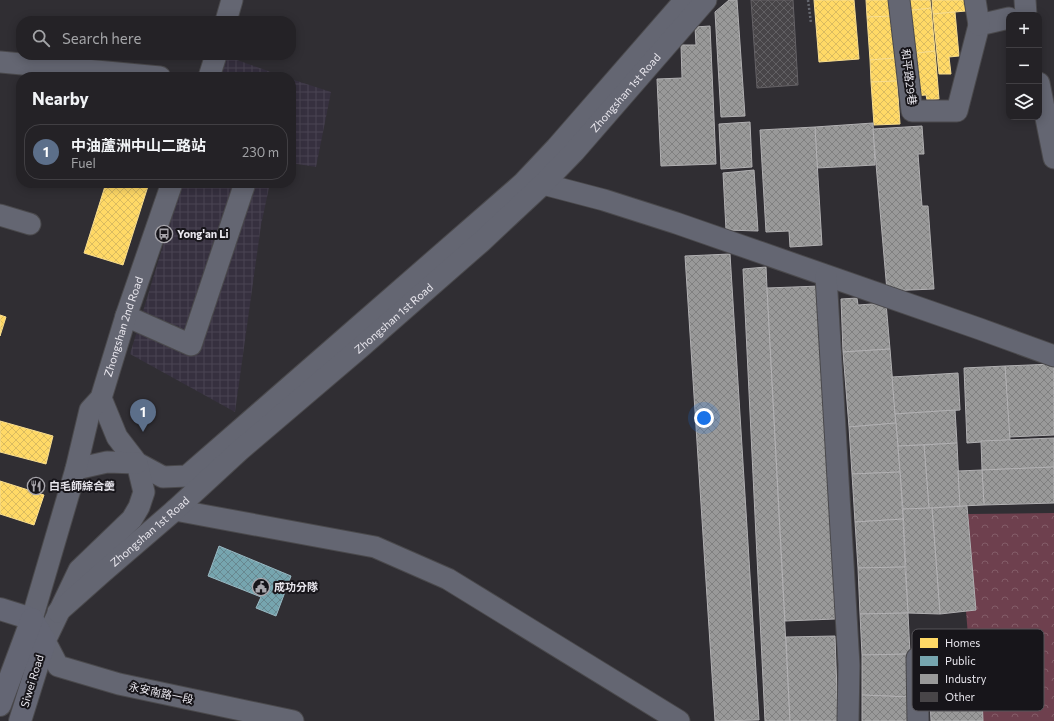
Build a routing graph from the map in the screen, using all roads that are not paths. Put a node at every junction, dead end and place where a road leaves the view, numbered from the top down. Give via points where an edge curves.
1 (232, 0) edge
2 (685, 0) edge
3 (706, 0) edge
4 (899, 0) edge
5 (975, 0) edge
6 (227, 16) edge
7 (1006, 17) edge
8 (979, 25) junction
9 (214, 60) edge
10 (0, 62) edge
11 (68, 72) edge
12 (211, 72) edge
13 (1039, 84) edge
14 (1054, 158) edge
15 (543, 184) junction
16 (170, 188) edge
17 (242, 188) edge
18 (0, 215) edge
19 (30, 224) dead end
20 (826, 276) junction
21 (126, 316) junction
22 (1054, 356) edge
23 (101, 398) junction
24 (137, 463) junction
25 (76, 469) junction
26 (175, 510) junction
27 (0, 609) edge
28 (58, 612) junction
29 (32, 620) junction
30 (45, 641) junction
31 (0, 704) edge
32 (918, 711) edge
33 (20, 721) edge
34 (293, 721) edge
35 (679, 721) edge
36 (848, 721) edge
37 (918, 721) edge

1 - 6 street
2 - 24 street, Zhongshan 1st Road via 523,183 187,476 163,477
3 - 15 street, Zhongshan 1st Road
4 - 8 street, 和平路29巷 via 912,111 957,111
5 - 8 street
7 - 8 street
9 - 12 street
10 - 11 street
13 - 14 street
15 - 20 street via 676,223
15 - 26 street, Zhongshan 1st Road via 481,242 239,451
16 - 21 street, Zhongshan 2nd Road
17 - 21 street via 191,345
18 - 19 street
20 - 22 street
20 - 36 street via 849,665
21 - 23 street, Zhongshan 2nd Road
23 - 24 street, Zhongshan 1st Road via 117,437
23 - 25 street, Zhongshan 2nd Road via 90,410
24 - 25 street via 107,462
24 - 28 street, Zhongshan 1st Road via 144,492 139,507 132,519 79,570
25 - 29 street, Zhongshan 2nd Road
26 - 28 street, Zhongshan 1st Road
26 - 35 street via 375,547 448,579
27 - 29 main road
28 - 30 street, Zhongshan 1st Road
29 - 30 main road
29 - 31 main road, Siwei Road
30 - 33 main road, Siwei Road
30 - 34 street, 永安南路一段 via 58,666 118,684
32 - 37 street

